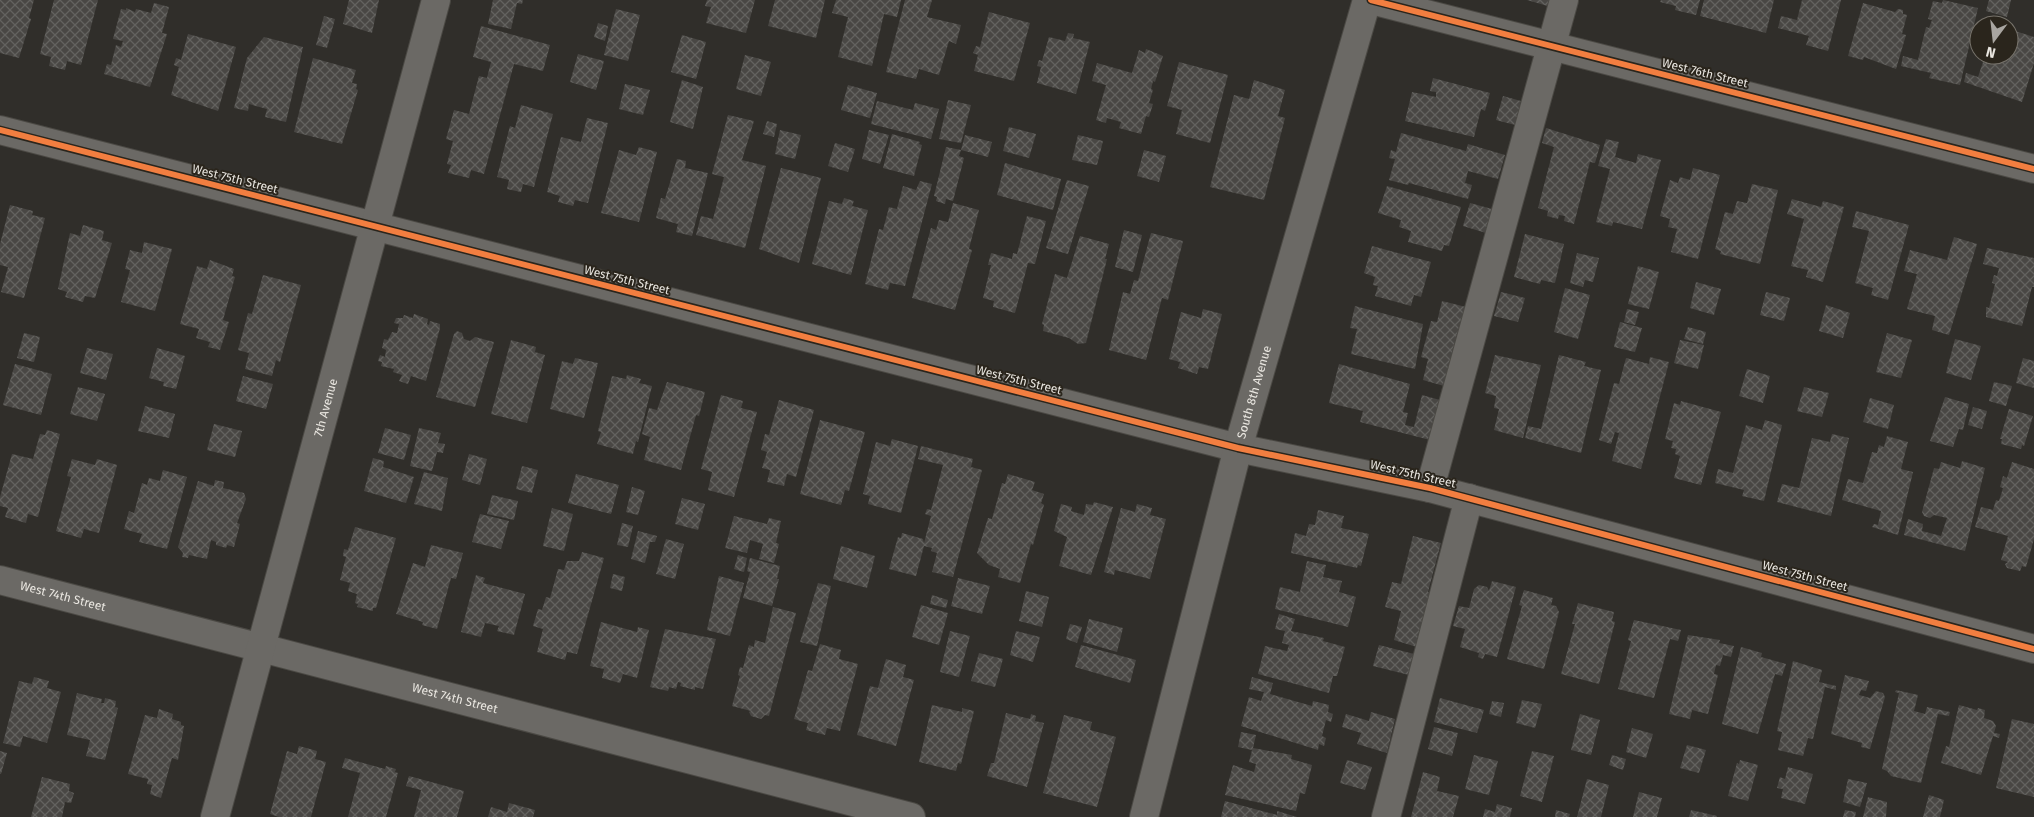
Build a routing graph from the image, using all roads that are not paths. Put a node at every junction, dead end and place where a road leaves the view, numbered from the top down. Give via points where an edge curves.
1 (436, 0) edge
2 (1367, 0) edge
3 (1371, 0) edge
4 (1564, 0) edge
5 (1552, 46) junction
6 (0, 130) edge
7 (2034, 169) edge
8 (375, 227) junction
9 (1238, 448) junction
10 (1430, 488) junction
11 (1469, 498) junction
12 (0, 580) edge
13 (259, 649) junction
14 (2034, 649) edge
15 (215, 817) edge
16 (911, 817) edge
17 (1144, 817) edge
18 (1386, 817) edge

1 - 8 street, 7th Avenue
2 - 9 street, South 8th Avenue
3 - 5 street, West 76th Street
4 - 5 street
5 - 7 street, West 76th Street
5 - 10 street
6 - 8 street, West 75th Street
8 - 9 street, West 75th Street
8 - 13 street, 7th Avenue
9 - 10 street, West 75th Street
9 - 17 street, South 8th Avenue
10 - 11 street, West 75th Street
11 - 14 street, West 75th Street
11 - 18 street
12 - 13 street, West 74th Street
13 - 15 street, 7th Avenue
13 - 16 street, West 74th Street

